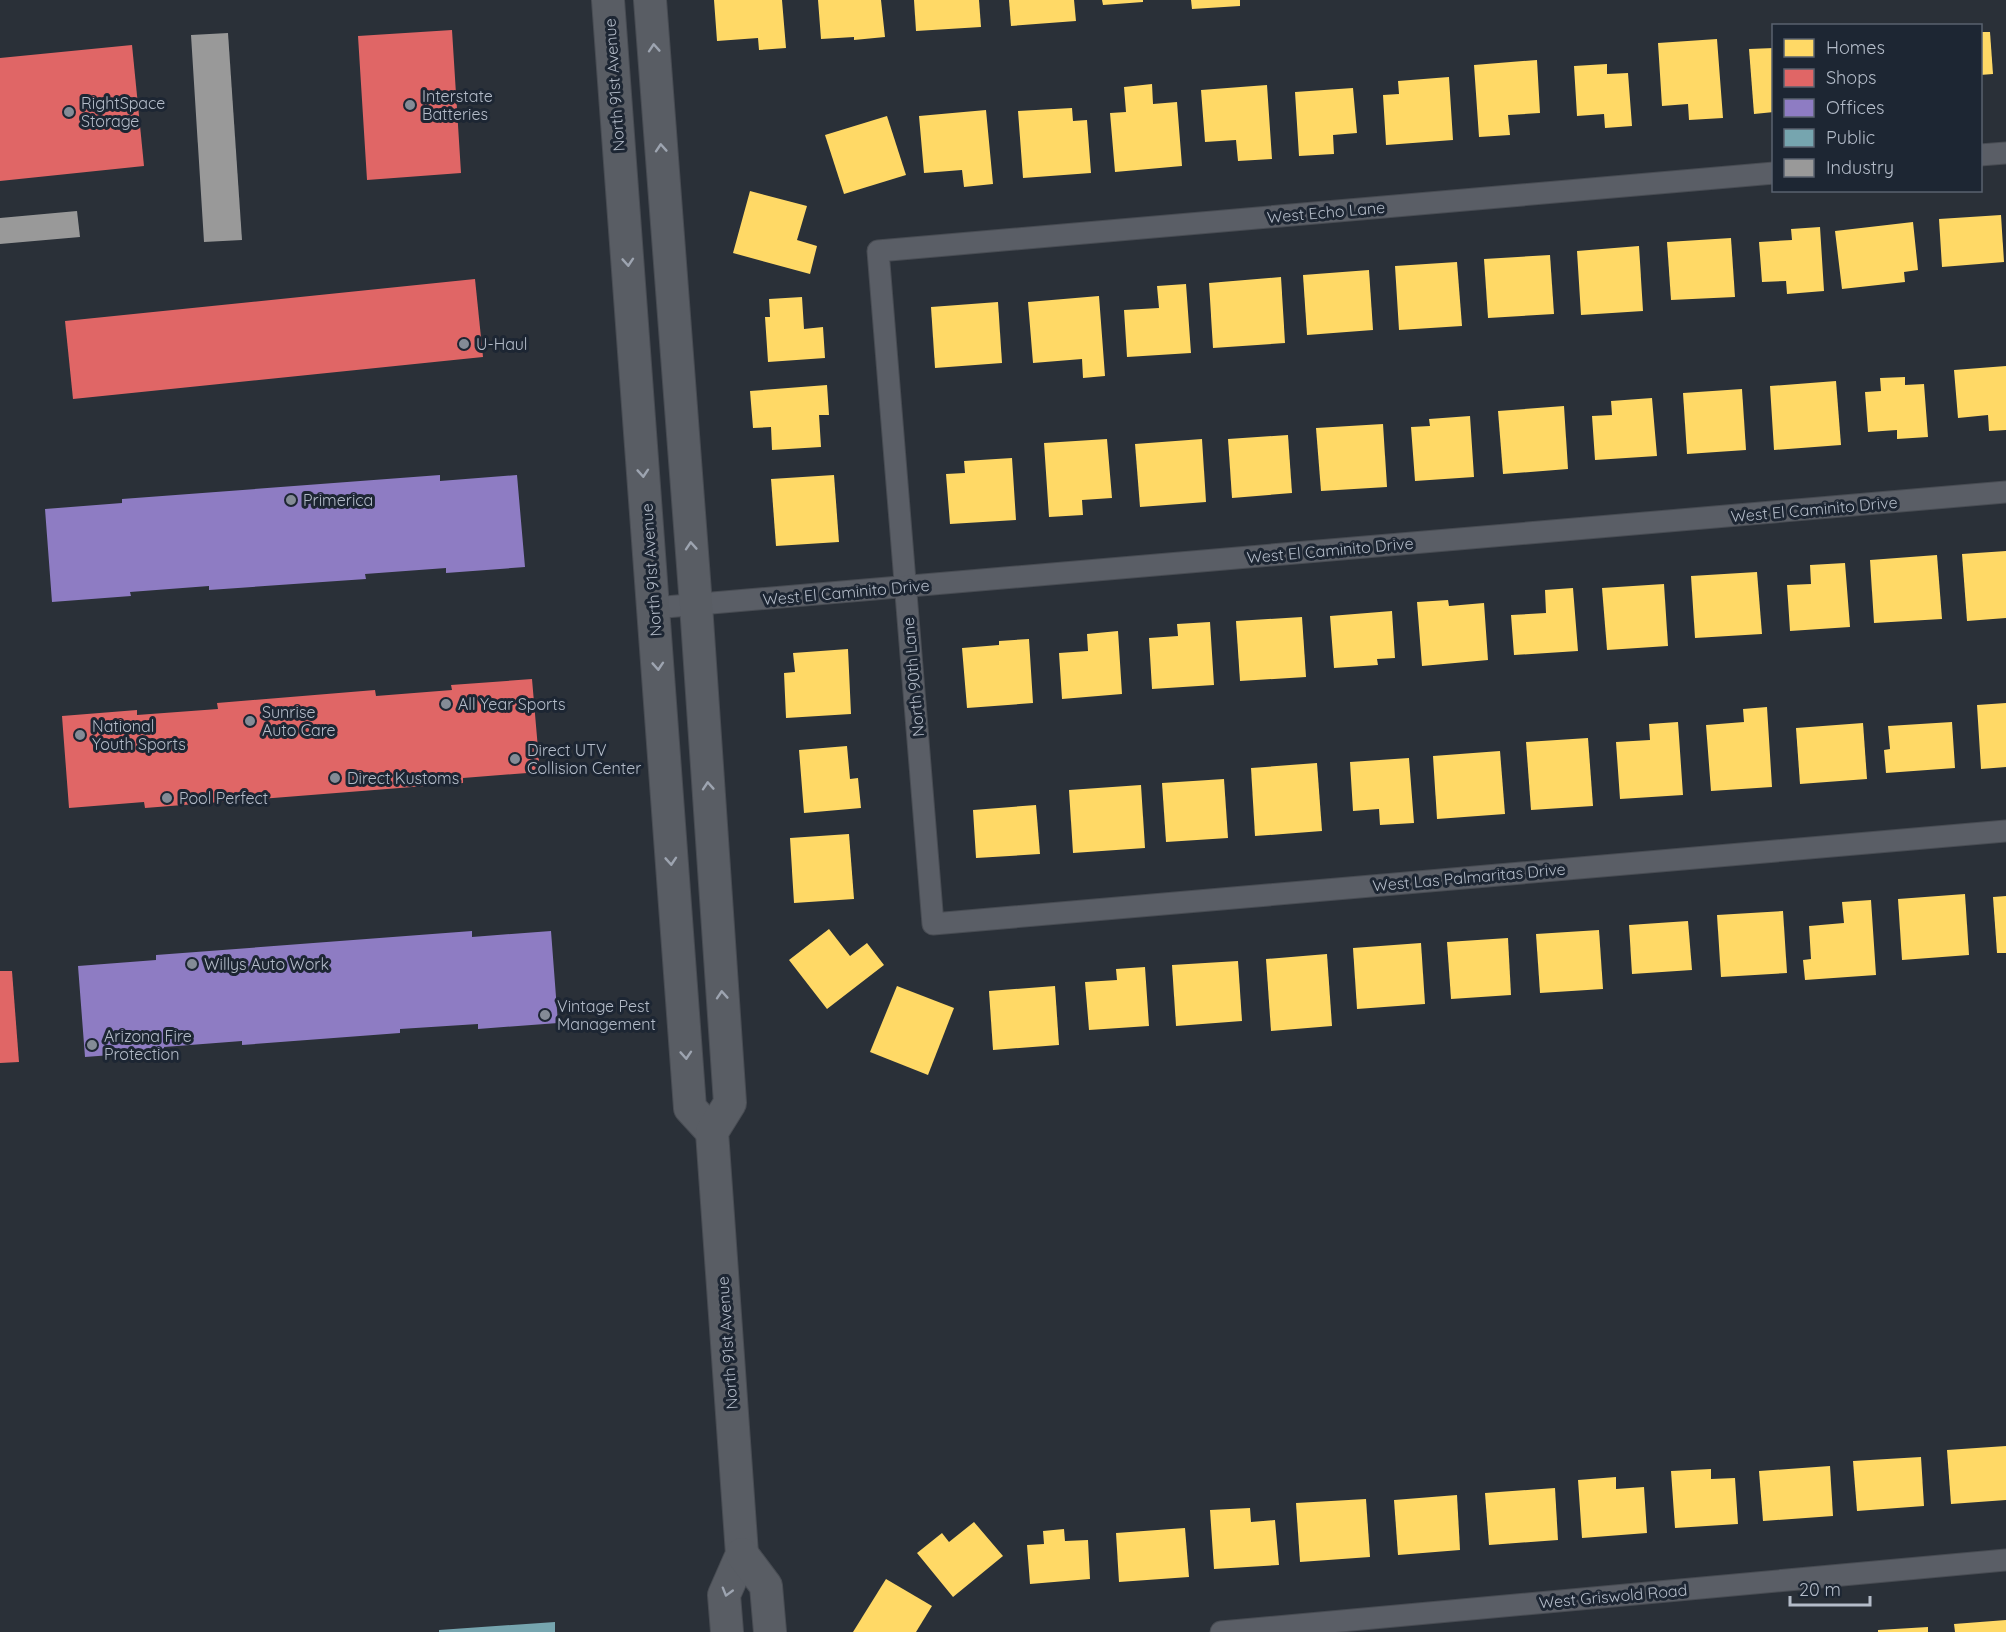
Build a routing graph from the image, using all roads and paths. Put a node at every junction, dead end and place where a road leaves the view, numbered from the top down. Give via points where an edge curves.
1 (608, 0) edge
2 (650, 0) edge
3 (2006, 153) edge
4 (1982, 155) edge
5 (1772, 173) edge
6 (878, 251) joint
7 (2006, 492) edge
8 (905, 586) junction
9 (696, 605) junction
10 (654, 608) junction
11 (2006, 831) edge
12 (933, 924) joint
13 (712, 1132) junction
14 (742, 1554) junction
15 (2006, 1560) edge
16 (727, 1632) edge
17 (770, 1632) edge
18 (1221, 1632) edge

1 -> 10 main road, North 91st Avenue
9 -> 2 main road
3 - 4 street
5 - 6 street, West Echo Lane
6 - 8 street, North 90th Lane
7 - 8 street, West El Caminito Drive
8 - 9 street, West El Caminito Drive
8 - 12 street, North 90th Lane
9 - 10 street, West El Caminito Drive
13 -> 9 main road via 730,1103
10 -> 13 main road, North 91st Avenue via 690,1108
11 - 12 street, West Las Palmaritas Drive
13 - 14 main road, North 91st Avenue
14 -> 16 main road, North 91st Avenue via 724,1595
14 - 17 main road via 766,1586
15 - 18 street, West Griswold Road

